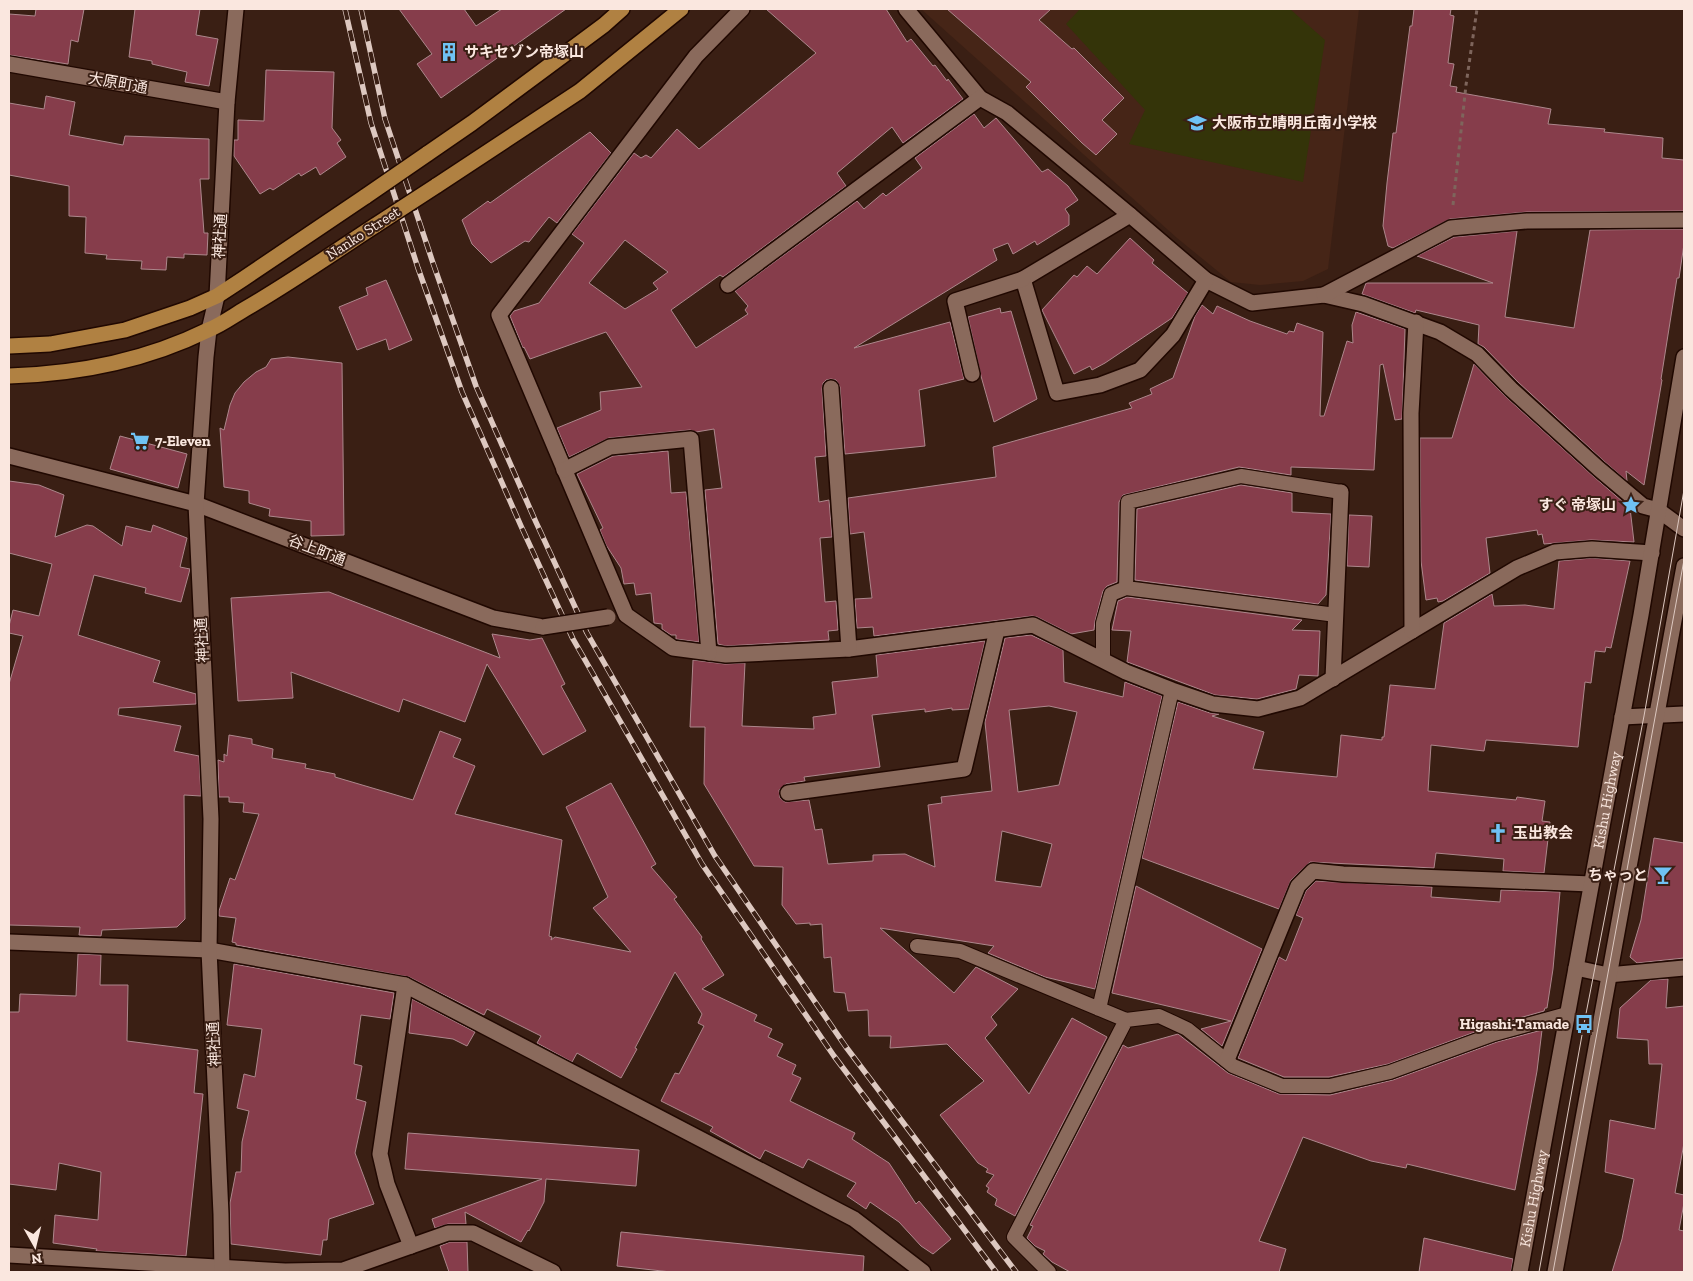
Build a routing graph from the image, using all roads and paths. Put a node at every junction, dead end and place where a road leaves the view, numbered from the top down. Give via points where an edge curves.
1 (236, 9) edge
2 (622, 9) edge
3 (681, 9) edge
4 (742, 9) edge
5 (906, 9) edge
6 (1477, 9) edge
7 (9, 64) edge
8 (980, 98) junction
9 (227, 102) junction
10 (1130, 215) junction
11 (1684, 220) edge
12 (1451, 228) junction
13 (1023, 279) junction
14 (1206, 280) junction
15 (728, 285) dead end
16 (1324, 295) junction
17 (217, 296) junction
18 (1416, 322) junction
19 (209, 330) junction
20 (9, 346) edge
21 (1684, 357) edge
22 (972, 374) dead end
23 (9, 376) edge
24 (831, 388) dead end
25 (9, 456) edge
26 (564, 470) junction
27 (1341, 492) joint
28 (196, 504) junction
29 (1658, 510) junction
30 (1684, 529) edge
31 (1652, 553) junction
32 (1684, 566) edge
33 (1126, 588) junction
34 (626, 615) junction
35 (1336, 615) junction
36 (997, 630) junction
37 (1412, 631) junction
38 (849, 649) junction
39 (709, 653) junction
40 (1102, 659) junction
41 (1333, 678) junction
42 (1172, 690) junction
43 (1684, 714) edge
44 (1656, 716) junction
45 (1622, 717) junction
46 (788, 793) dead end
47 (1591, 884) junction
48 (9, 942) edge
49 (917, 946) dead end
50 (209, 950) junction
51 (1576, 968) junction
52 (1684, 968) edge
53 (1609, 975) junction
54 (405, 985) junction
55 (1099, 1009) junction
56 (1567, 1014) junction
57 (1126, 1020) junction
58 (1227, 1060) junction
59 (411, 1246) junction
60 (9, 1254) edge
61 (222, 1270) edge
62 (552, 1272) edge
63 (924, 1272) edge
64 (1049, 1272) edge
65 (1520, 1272) edge
66 (1555, 1272) edge

1 - 9 street, 神社通
2 - 17 main road, Nanko Street, bridge via 472,123
3 - 19 main road, Nanko Street, bridge via 580,91 275,292
4 - 26 street via 696,56 499,315
5 - 8 street
6 - 12 path
7 - 9 street, 大原町通
8 - 10 street via 1007,113
8 - 15 street
9 - 17 street, 神社通
10 - 13 street
10 - 14 street
11 - 12 street via 1527,220
12 - 16 street
13 - 14 street via 1057,393 1100,385 1140,370 1173,335
13 - 22 street via 954,302
14 - 16 street via 1252,304
16 - 18 street
17 - 19 street, 神社通
17 - 20 main road, Nanko Street via 125,330 50,344
18 - 29 street via 1477,354 1599,469 1642,506
18 - 37 street via 1411,431
19 - 23 main road, Nanko Street via 147,354 44,375
19 - 28 street, 神社通
21 - 29 street, Kishu Highway
24 - 38 street
25 - 28 street, 谷上町通
26 - 34 street
26 - 39 street via 610,447 691,439
27 - 33 lane via 1241,476 1128,502
27 - 35 street
28 - 34 street, 谷上町通, bridge via 493,618 543,628
28 - 50 street, 神社通 via 211,819
29 - 30 street
29 - 31 street, Kishu Highway
31 - 37 street via 1592,549 1555,552 1517,568
31 - 45 street, Kishu Highway
32 - 44 street
33 - 35 lane
33 - 40 lane via 1112,594 1103,623
34 - 39 street via 673,648
35 - 41 street
36 - 38 street
36 - 40 street via 1033,625
36 - 46 street via 964,769
37 - 41 street
38 - 39 street
40 - 42 street
41 - 42 street via 1300,698 1258,709 1213,704
42 - 55 lane
43 - 44 street
44 - 45 street
44 - 53 street
45 - 47 street, Kishu Highway
47 - 51 street, Kishu Highway
47 - 58 street via 1313,871 1298,886
48 - 50 street
49 - 55 lane via 960,951
50 - 54 street
50 - 61 street, 神社通
51 - 53 street
51 - 56 street, Kishu Highway
52 - 53 street
53 - 66 street
54 - 59 street via 380,1154 387,1184
54 - 63 street via 854,1219
55 - 57 lane
56 - 58 lane via 1494,1034 1390,1072 1330,1086 1282,1086 1233,1066
56 - 65 street, Kishu Highway
57 - 58 lane via 1159,1016 1187,1029
57 - 64 lane via 1014,1237
59 - 61 street via 343,1270
59 - 62 street via 448,1233 473,1233
60 - 61 street

